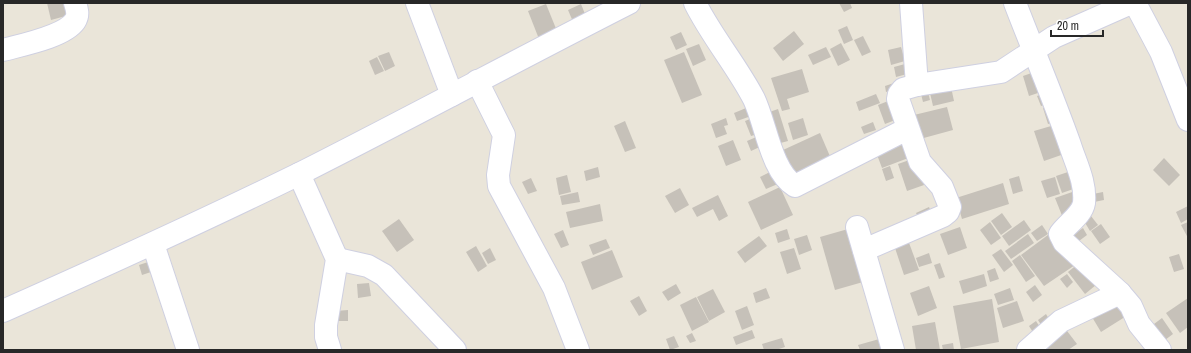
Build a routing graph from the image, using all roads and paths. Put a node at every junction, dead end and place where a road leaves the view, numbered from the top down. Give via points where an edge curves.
1 (75, 3) edge
2 (417, 3) edge
3 (629, 3) edge
4 (911, 3) edge
5 (1015, 3) edge
6 (1131, 3) edge
7 (1135, 3) edge
8 (703, 6) edge
9 (3, 50) edge
10 (1034, 51) junction
11 (477, 81) junction
12 (917, 85) junction
13 (452, 95) junction
14 (1188, 120) edge
15 (907, 129) junction
16 (299, 174) junction
17 (857, 227) dead end
18 (153, 244) junction
19 (864, 250) junction
20 (337, 259) junction
21 (1120, 293) junction
22 (3, 311) edge
23 (188, 350) edge
24 (330, 350) edge
25 (455, 350) edge
26 (578, 350) edge
27 (894, 350) edge
28 (1028, 350) edge
29 (1160, 350) edge

1 - 9 street via 78,16 75,22 65,29 48,37
2 - 13 street
3 - 11 street
4 - 12 street
5 - 10 street
6 - 10 street via 1064,32
7 - 14 street via 1161,52
8 - 15 street via 754,100 769,144 787,181 796,186
10 - 12 street via 1001,72
10 - 21 street via 1082,174 1084,204 1079,214 1060,234 1064,242
11 - 13 street
11 - 26 street via 504,135 498,175 499,186 554,288
12 - 15 street via 899,94 898,99
13 - 16 street
15 - 19 street via 920,162 942,187 950,207 944,216
16 - 18 street
16 - 20 street
17 - 19 street
18 - 22 street
18 - 23 street
19 - 27 street
20 - 24 street via 326,325
20 - 25 street via 368,266 384,275
21 - 28 street via 1061,321
21 - 29 street via 1131,306 1139,324

